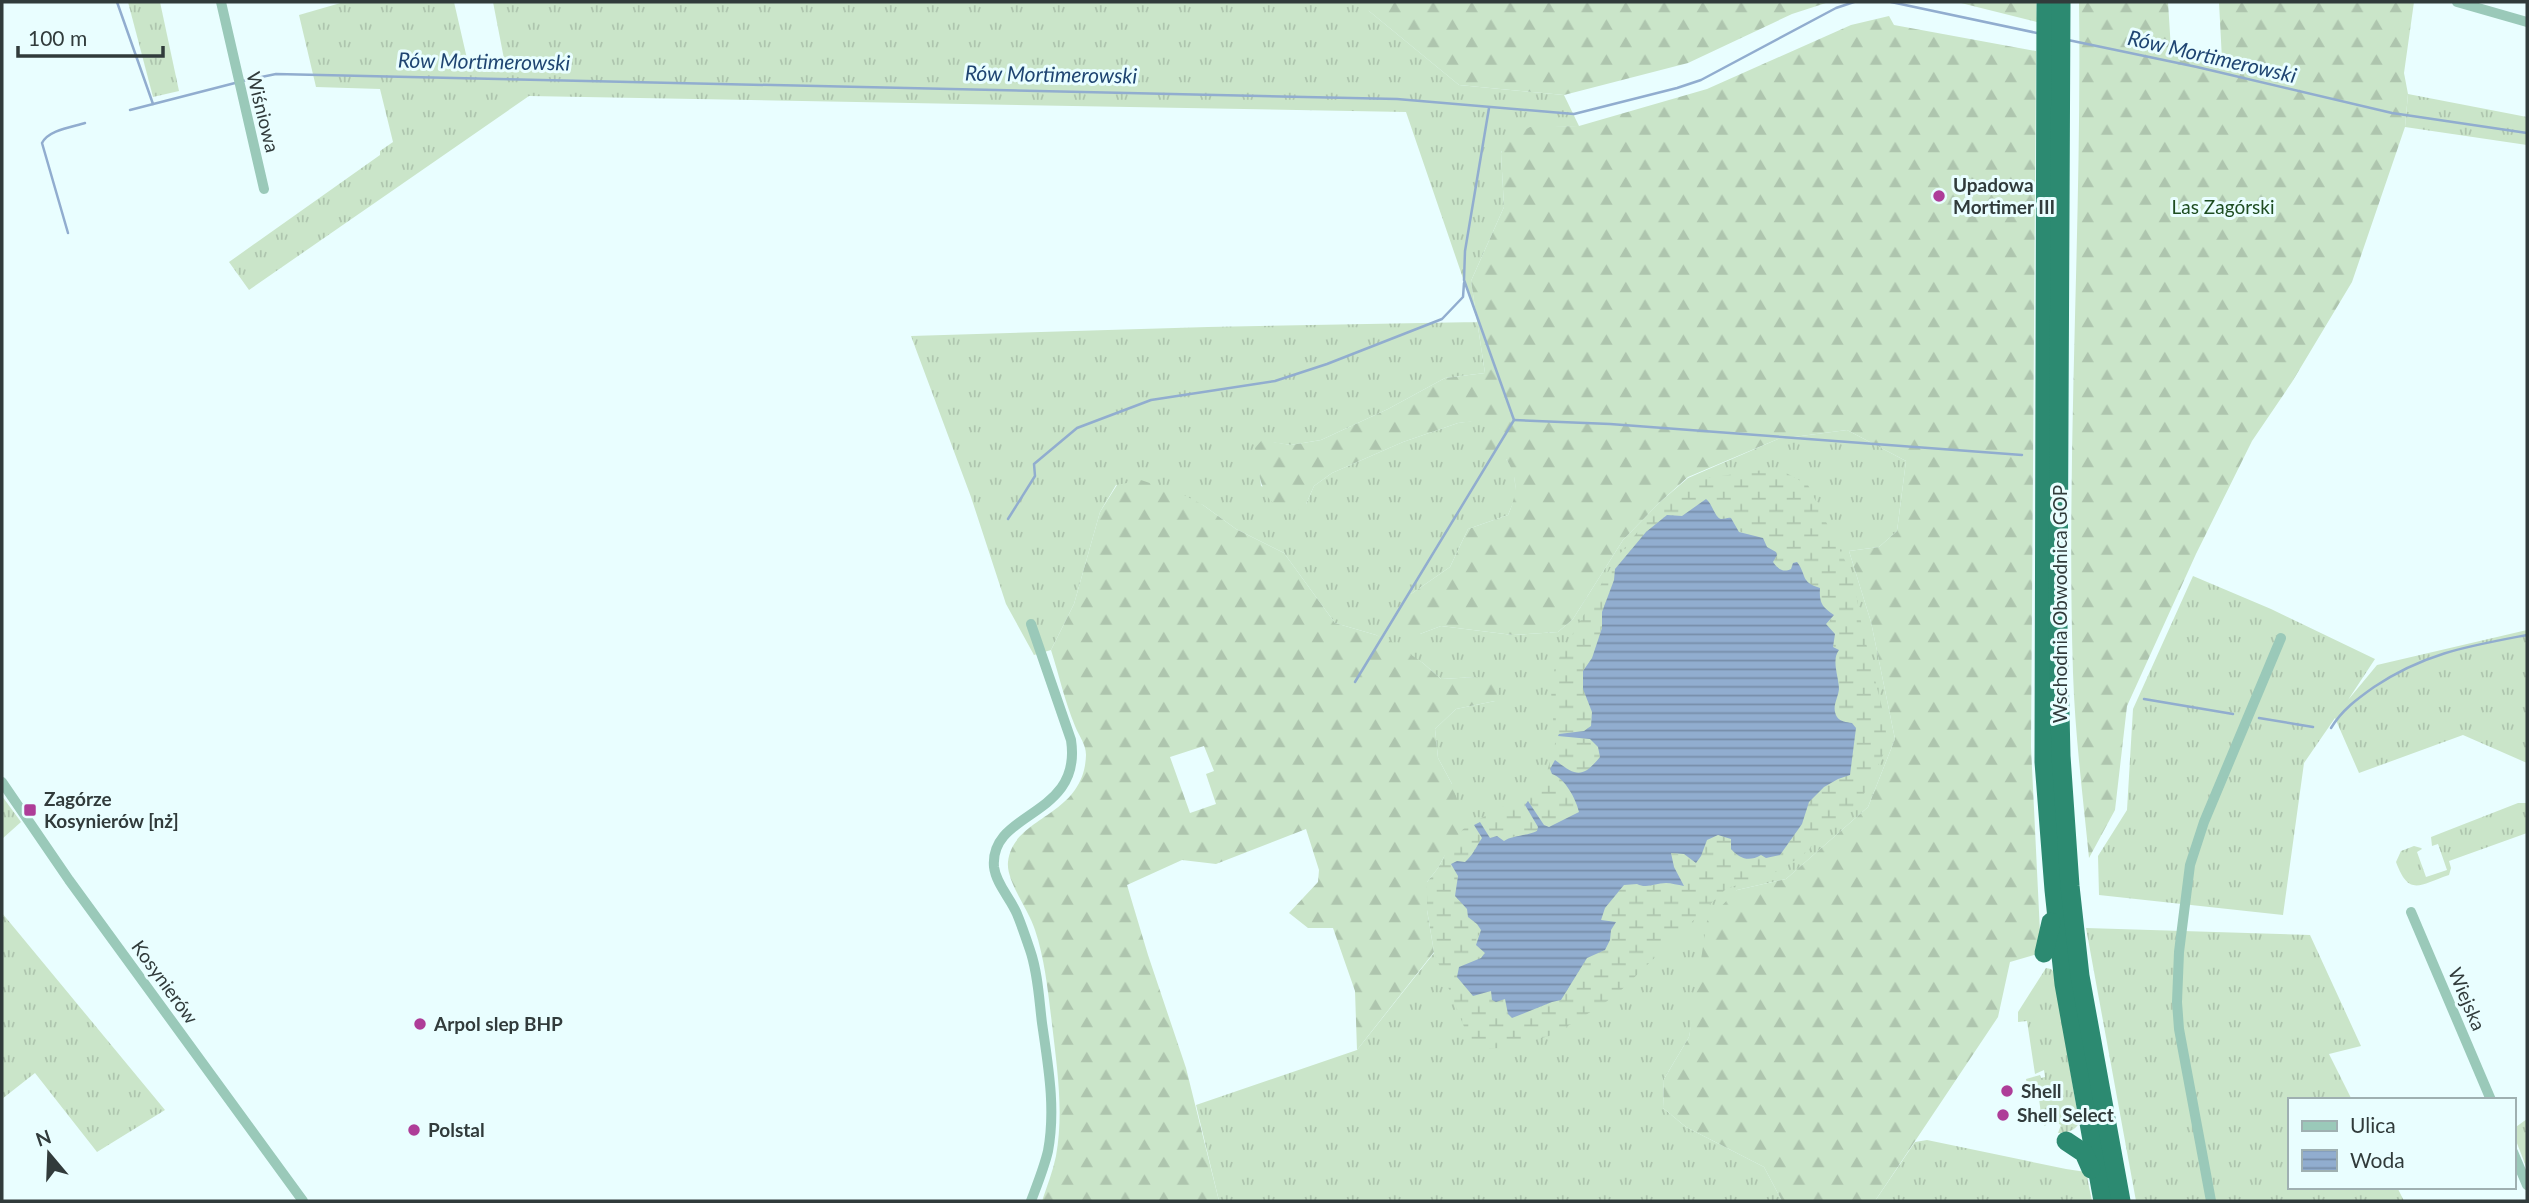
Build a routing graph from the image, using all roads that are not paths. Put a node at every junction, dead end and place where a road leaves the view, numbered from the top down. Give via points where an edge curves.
1 (220, 2) edge
2 (2046, 2) edge
3 (2061, 2) edge
4 (2456, 2) edge
5 (2527, 22) edge
6 (2053, 119) junction
7 (264, 189) dead end
8 (1031, 624) dead end
9 (2281, 638) dead end
10 (2, 782) edge
11 (2054, 890) junction
12 (2411, 912) dead end
13 (2044, 953) dead end
14 (2490, 1098) edge
15 (2066, 1141) dead end
16 (2515, 1155) edge
17 (2525, 1172) edge
18 (2527, 1185) edge
19 (2108, 1200) edge
20 (303, 1201) edge
21 (1031, 1201) edge
22 (2211, 1201) edge

1 - 7 street, Wiśniowa
2 - 6 highway, Wschodnia Obwodnica GOP
3 - 6 highway, Wschodnia Obwodnica GOP
4 - 5 street
6 - 11 highway, Wschodnia Obwodnica GOP via 2043,762
6 - 19 highway, Wschodnia Obwodnica GOP via 2061,756 2070,886
8 - 21 street via 1074,758 1066,784 1056,796 1004,836 995,849 994,868 1017,913 1036,974 1051,1088 1048,1152
9 - 22 street via 2204,822 2190,865 2183,918 2179,1029
10 - 20 street, Kosynierów
11 - 13 highway
11 - 19 highway, Wschodnia Obwodnica GOP via 2066,997
12 - 14 street, Wiejska
15 - 19 highway via 2084,1153
16 - 17 street
17 - 18 street

